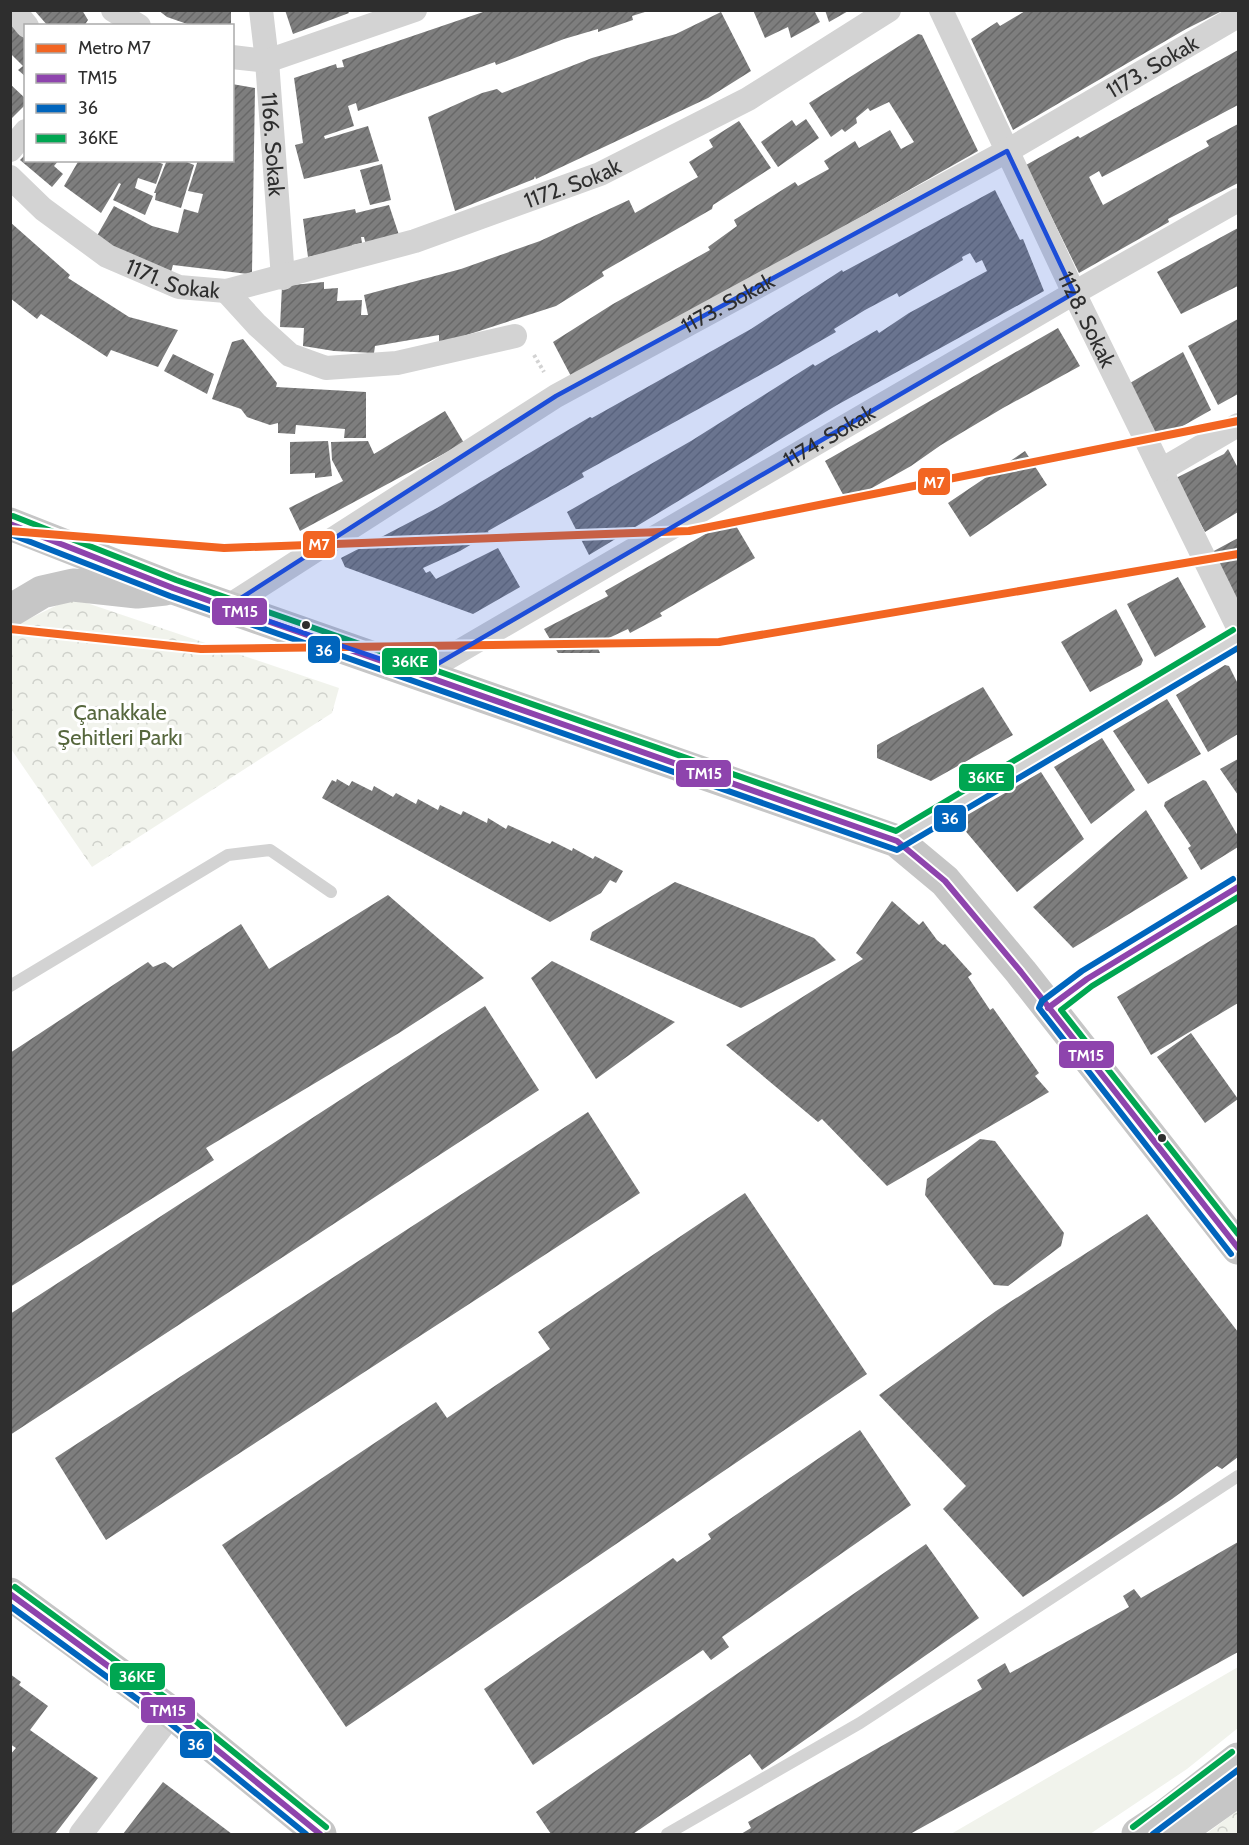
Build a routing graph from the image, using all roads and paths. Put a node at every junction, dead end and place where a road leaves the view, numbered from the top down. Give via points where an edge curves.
1 (14, 10) edge
2 (261, 10) edge
3 (414, 10) edge
4 (889, 10) edge
5 (942, 10) edge
6 (112, 16) edge
7 (1239, 16) edge
8 (25, 24) edge
9 (134, 24) edge
10 (234, 57) edge
11 (267, 61) junction
12 (24, 132) edge
13 (10, 150) edge
14 (1007, 151) junction
15 (10, 177) edge
16 (1239, 200) edge
17 (283, 278) junction
18 (226, 291) junction
19 (1074, 293) junction
20 (515, 336) joint
21 (556, 396) junction
22 (1239, 425) edge
23 (1161, 470) junction
24 (10, 524) edge
25 (173, 588) junction
26 (227, 607) junction
27 (10, 611) edge
28 (1239, 627) edge
29 (1239, 638) edge
30 (422, 673) junction
31 (897, 841) junction
32 (1239, 887) edge
33 (331, 892) dead end
34 (10, 986) edge
35 (1048, 1008) junction
36 (1239, 1248) edge
37 (1239, 1476) edge
38 (10, 1594) edge
39 (172, 1713) junction
40 (1239, 1759) edge
41 (1239, 1790) edge
42 (81, 1834) edge
43 (320, 1834) edge
44 (667, 1834) edge
45 (1138, 1834) edge
46 (1176, 1834) edge

1 - 8 street
2 - 11 street, 1166. Sokak
3 - 11 street
4 - 17 street, 1172. Sokak via 748,99 600,174 415,241
5 - 14 street, 1128. Sokak
6 - 9 street
7 - 14 street, 1173. Sokak
10 - 11 street
11 - 17 street, 1166. Sokak
12 - 13 street
14 - 19 street, 1128. Sokak
14 - 21 street, 1173. Sokak
15 - 18 street, 1171. Sokak via 43,209 107,256 179,287
16 - 19 street, 1174. Sokak
17 - 18 street, 1172. Sokak
18 - 20 street, 1171. Sokak via 290,355 326,368 397,363
19 - 23 street, 1128. Sokak
19 - 30 street, 1174. Sokak
20 - 21 path via 536,358
21 - 26 street, 1173. Sokak
22 - 23 street
23 - 28 street, 1128. Sokak
24 - 25 main road
25 - 26 main road
25 - 27 main road via 137,592 73,585 42,592
26 - 30 main road
29 - 31 street
30 - 31 main road
31 - 35 main road via 945,881
32 - 35 street via 1087,979
33 - 34 lane via 270,850 228,855
35 - 36 main road
37 - 44 lane via 860,1723
38 - 39 main road
39 - 42 street
39 - 43 main road
40 - 45 main road
41 - 46 main road

